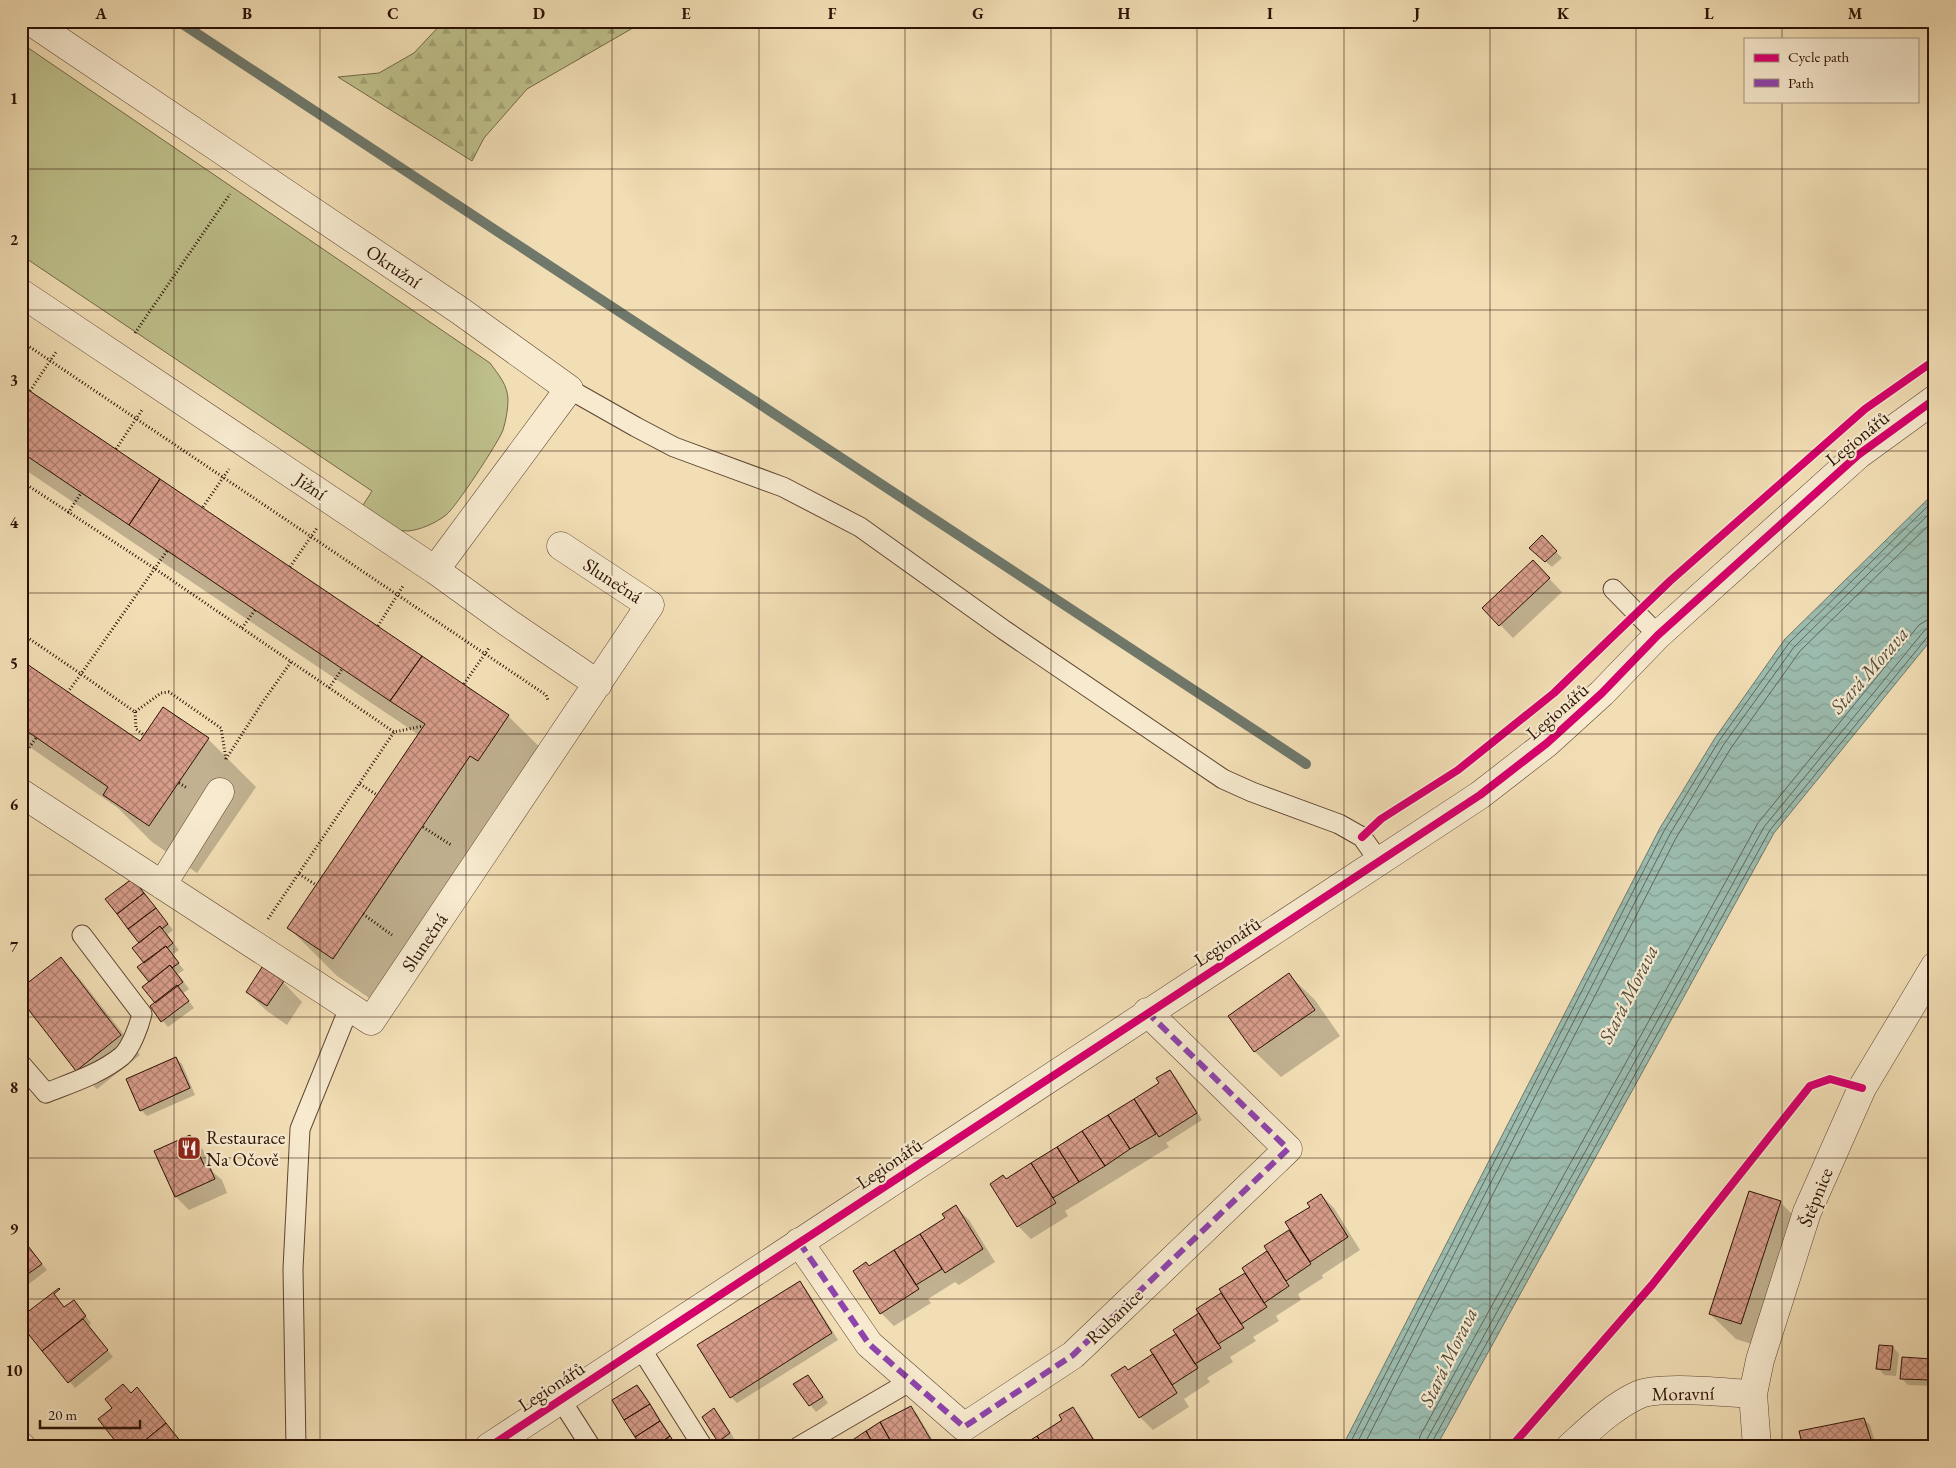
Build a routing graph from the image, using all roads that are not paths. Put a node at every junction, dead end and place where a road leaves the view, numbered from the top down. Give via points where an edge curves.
1 (30, 21) edge
2 (21, 292) edge
3 (568, 389) junction
4 (1935, 399) edge
5 (561, 546) dead end
6 (428, 565) junction
7 (1612, 589) dead end
8 (1658, 635) junction
9 (598, 684) junction
10 (212, 784) road end
11 (21, 793) edge
12 (1378, 861) junction
13 (162, 885) junction
14 (82, 935) dead end
15 (1935, 966) edge
16 (349, 1008) junction
17 (1147, 1012) junction
18 (21, 1064) edge
19 (799, 1242) junction
20 (640, 1347) junction
21 (911, 1381) junction
22 (1754, 1394) junction
23 (561, 1400) junction
24 (296, 1447) edge
25 (489, 1447) edge
26 (591, 1447) edge
27 (703, 1447) edge
28 (798, 1447) edge
29 (1570, 1447) edge
30 (1756, 1447) edge

1 - 3 street, Okružní via 458,310
2 - 6 street, Jižní
3 - 6 street
3 - 12 lane via 674,447 783,487 860,527 1004,630 1223,778 1339,824 1362,837
4 - 8 street, Legionářů via 1858,455
5 - 9 street, Slunečná via 650,605
6 - 9 street, Jižní
7 - 8 lane
8 - 12 street, Legionářů via 1602,693 1547,743 1480,795
9 - 16 street, Slunečná via 370,1021
10 - 13 street
11 - 13 street, Slunečná
12 - 17 street, Legionářů
13 - 16 street, Slunečná
14 - 18 lane via 142,1014 139,1027 124,1055 92,1075 46,1094
15 - 22 street, Štěpnice via 1862,1088 1807,1212 1760,1360
16 - 24 lane via 300,1129 293,1269
17 - 19 street, Legionářů
17 - 21 street, Rubanice via 1288,1149 1073,1355 964,1427
19 - 20 street, Legionářů
19 - 21 street, Rubanice via 869,1344
20 - 23 street, Legionářů
20 - 27 lane
21 - 28 lane
22 - 29 street, Moravní via 1661,1391 1639,1395 1606,1415
22 - 30 street, Štěpnice
23 - 25 street, Legionářů
23 - 26 lane

